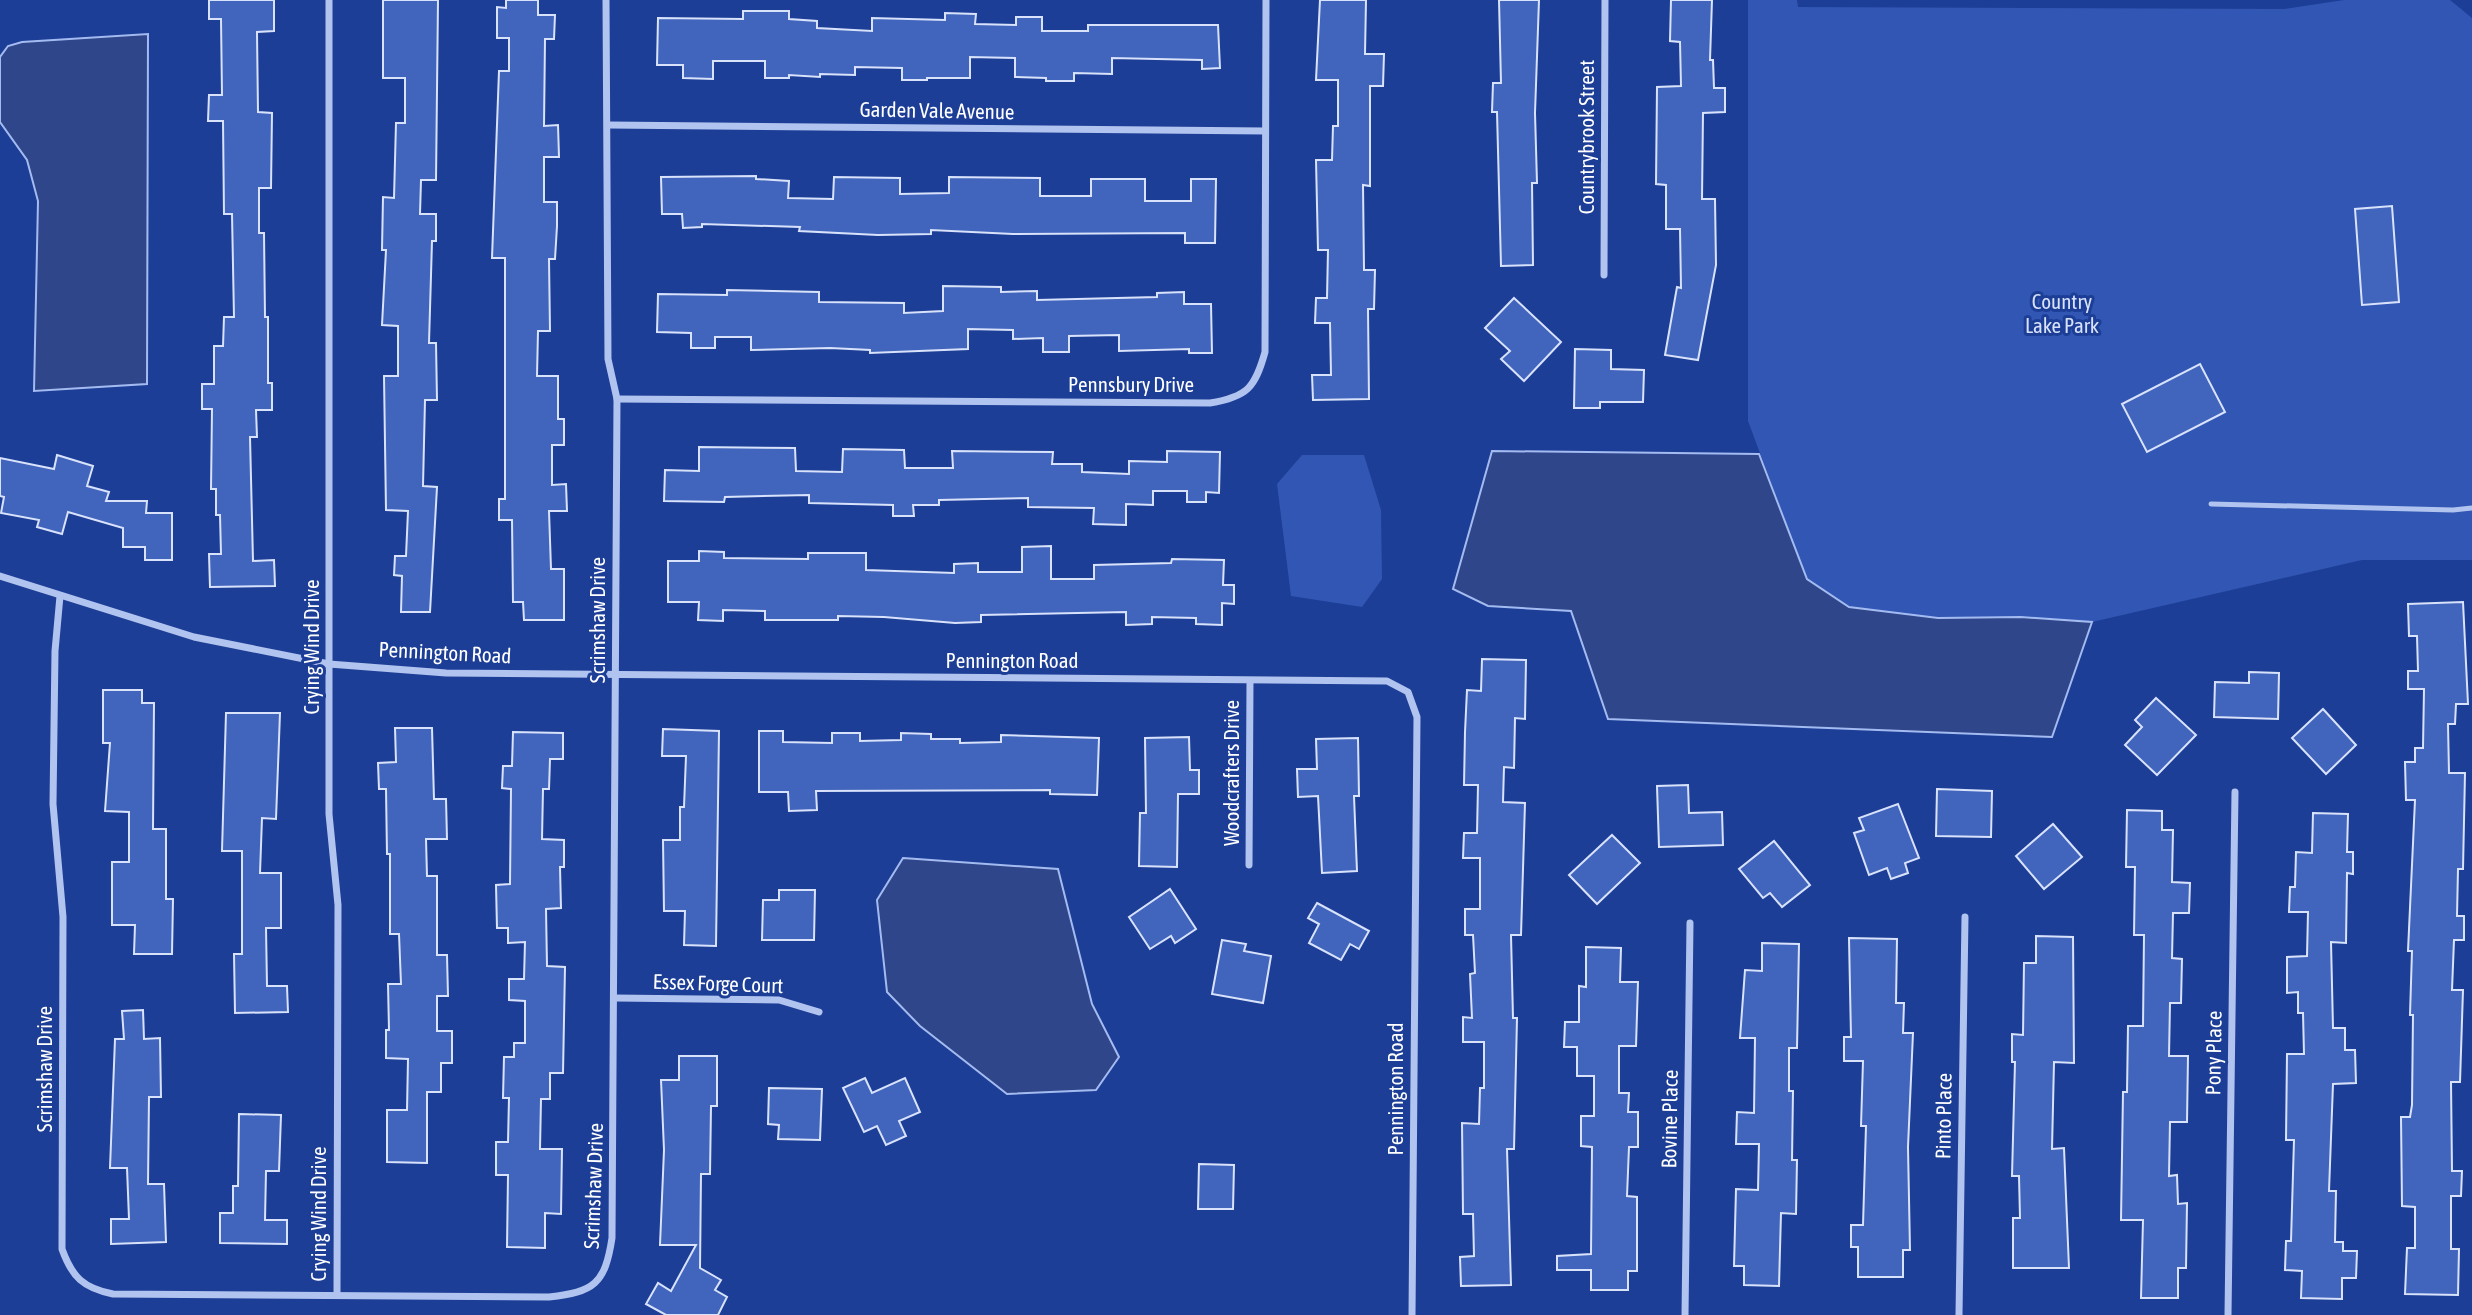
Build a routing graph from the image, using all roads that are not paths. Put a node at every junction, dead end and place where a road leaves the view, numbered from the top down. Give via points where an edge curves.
1 (329, 0) edge
2 (606, 0) edge
3 (1266, 0) edge
4 (1605, 0) edge
5 (609, 125) junction
6 (1265, 131) junction
7 (1604, 275) dead end
8 (617, 400) junction
9 (2211, 504) dead end
10 (2472, 508) edge
11 (0, 576) edge
12 (60, 596) junction
13 (329, 664) junction
14 (616, 676) junction
15 (1250, 681) junction
16 (2235, 792) dead end
17 (1248, 865) dead end
18 (1965, 917) dead end
19 (1690, 923) dead end
20 (615, 998) junction
21 (819, 1012) dead end
22 (337, 1294) junction
23 (1412, 1315) edge
24 (1685, 1315) edge
25 (1959, 1315) edge
26 (2228, 1315) edge

1 - 13 street, Crying Wind Drive
2 - 5 street, Scrimshaw Drive
3 - 6 street, Pennsbury Drive
4 - 7 street, Countrybrook Street
5 - 6 street, Garden Vale Avenue
5 - 8 street, Scrimshaw Drive via 608,359
6 - 8 street, Pennsbury Drive via 1265,352 1258,375 1244,394 1210,403
8 - 14 street, Scrimshaw Drive
9 - 10 lane
11 - 12 street, Pennington Road
12 - 13 street, Pennington Road via 194,637
12 - 22 street, Scrimshaw Drive via 53,804 63,917 62,1249 69,1268 78,1281 113,1294
13 - 14 street, Pennington Road via 446,673
13 - 22 street, Crying Wind Drive via 329,814 338,905
14 - 15 street, Pennington Road
14 - 20 street, Scrimshaw Drive
15 - 17 street, Woodcrafters Drive
15 - 23 street, Pennington Road via 1387,681 1408,692 1417,717
16 - 26 street, Pony Place
18 - 25 street, Pinto Place
19 - 24 street, Bovine Place
20 - 21 street, Essex Forge Court via 779,1000
20 - 22 street, Scrimshaw Drive via 612,1238 608,1265 595,1286 549,1297

